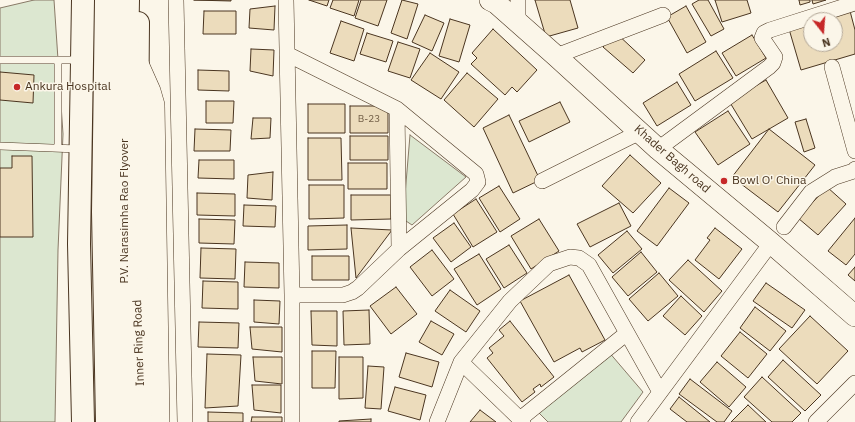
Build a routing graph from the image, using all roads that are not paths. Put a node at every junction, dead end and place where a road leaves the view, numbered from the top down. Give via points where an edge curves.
1 (83, 0) edge
2 (106, 0) edge
3 (128, 0) edge
4 (138, 0) edge
5 (176, 0) edge
6 (286, 0) edge
7 (490, 0) edge
8 (518, 0) edge
9 (855, 3) edge
10 (663, 15) dead end
11 (518, 23) junction
12 (287, 54) junction
13 (556, 56) junction
14 (0, 60) edge
15 (58, 60) junction
16 (82, 60) junction
17 (138, 64) junction
18 (832, 67) dead end
19 (396, 109) junction
20 (640, 132) junction
21 (0, 146) edge
22 (58, 148) junction
23 (81, 149) junction
24 (658, 149) junction
25 (855, 151) edge
26 (855, 169) edge
27 (542, 181) dead end
28 (777, 235) junction
29 (399, 250) junction
30 (292, 295) junction
31 (855, 316) edge
32 (627, 333) junction
33 (461, 362) junction
34 (855, 383) edge
35 (660, 392) junction
36 (522, 420) edge
37 (82, 422) edge
38 (107, 422) edge
39 (128, 422) edge
40 (141, 422) edge
41 (158, 422) edge
42 (185, 422) edge
43 (292, 422) edge
44 (436, 422) edge
45 (638, 422) edge
46 (816, 422) edge

1 - 16 main road
2 - 38 main road, P.V. Narasimha Rao Flyover via 103,212
3 - 39 main road, P.V. Narasimha Rao Flyover via 124,212
4 - 17 main road, Inner Ring Road
5 - 42 street
6 - 12 street
7 - 11 street, Khader Bagh road
8 - 11 street
9 - 24 street via 764,33 762,38 775,57 773,63
10 - 13 street
11 - 13 street, Khader Bagh road
12 - 19 street
12 - 30 street
13 - 20 street, Khader Bagh road
14 - 15 lane
15 - 16 lane
15 - 22 lane
16 - 23 main road
17 - 40 main road, Inner Ring Road via 136,259
17 - 41 street via 154,105
18 - 25 street
19 - 29 street
19 - 29 street via 476,174 478,182 472,190
20 - 24 street, Khader Bagh road
20 - 27 street
21 - 22 lane
22 - 23 lane
23 - 37 main road via 79,244
24 - 28 street, Khader Bagh road
26 - 28 street via 835,177 811,192
28 - 31 street, Khader Bagh road
28 - 35 street
29 - 30 street via 352,292 343,295
30 - 43 street
32 - 33 street via 589,265 579,258 570,257 549,264 510,301
32 - 35 street
32 - 36 street
33 - 36 street
33 - 44 street
34 - 46 street
35 - 45 street

